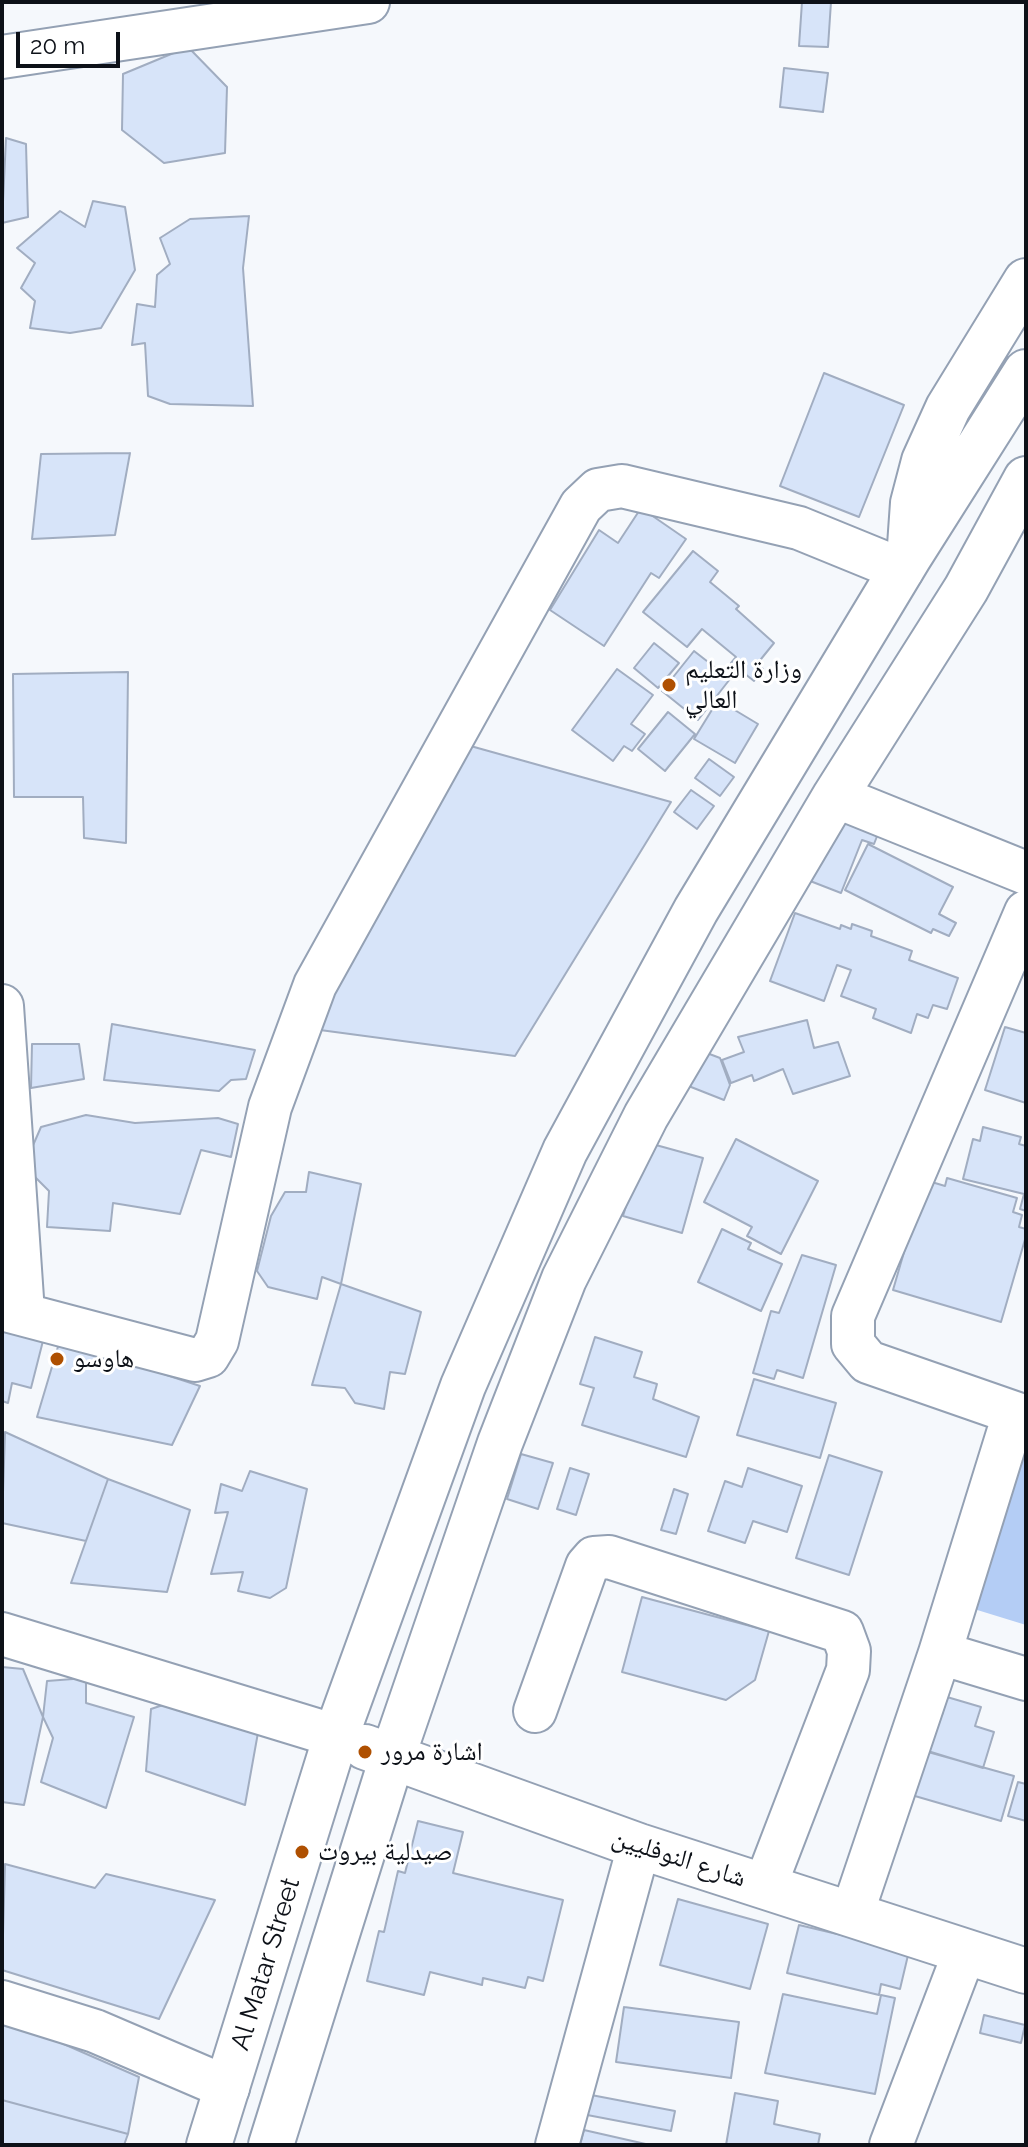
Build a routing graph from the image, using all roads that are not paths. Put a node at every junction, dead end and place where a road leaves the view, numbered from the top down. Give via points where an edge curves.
1 (368, 2) edge
2 (2, 57) edge
3 (1026, 281) edge
4 (1026, 372) edge
5 (1026, 479) edge
6 (1026, 544) edge
7 (905, 564) junction
8 (966, 589) junction
9 (835, 796) junction
10 (1026, 873) edge
11 (1026, 912) edge
12 (2, 1006) edge
13 (13, 1311) edge
14 (1020, 1416) edge
15 (2, 1634) edge
16 (940, 1653) junction
17 (1026, 1679) edge
18 (535, 1711) dead end
19 (336, 1736) junction
20 (392, 1758) junction
21 (639, 1846) junction
22 (765, 1886) junction
23 (852, 1914) junction
24 (965, 1951) junction
25 (1026, 1971) edge
26 (2, 2002) edge
27 (228, 2088) junction
28 (209, 2145) edge
29 (271, 2145) edge
30 (557, 2145) edge
31 (891, 2145) edge

1 - 2 street
3 - 7 main road via 948,408 924,461
4 - 7 main road, Al Matar Street
5 - 8 main road
6 - 8 main road
7 - 13 street via 799,528 622,486 598,490 581,506 315,985 270,1107 217,1341 208,1356 195,1360
7 - 19 main road, Al Matar Street via 696,910 565,1151 463,1386
8 - 9 main road
9 - 10 street
9 - 20 main road via 646,1116 564,1279 500,1443
11 - 14 street via 853,1316 853,1344 868,1362
12 - 13 street
14 - 16 street
15 - 19 street
16 - 17 street
16 - 23 street
18 - 22 street via 594,1558 609,1557 842,1632 848,1670
19 - 20 main road, شارع النوفليين
19 - 27 main road, Al Matar Street
20 - 21 main road, شارع النوفليين
20 - 29 main road
21 - 22 main road, شارع النوفليين
21 - 30 street
22 - 23 main road, شارع النوفليين
23 - 24 main road, شارع النوفليين
24 - 25 main road, شارع النوفليين
24 - 31 street
26 - 27 street via 95,2031
27 - 28 main road, Al Matar Street

